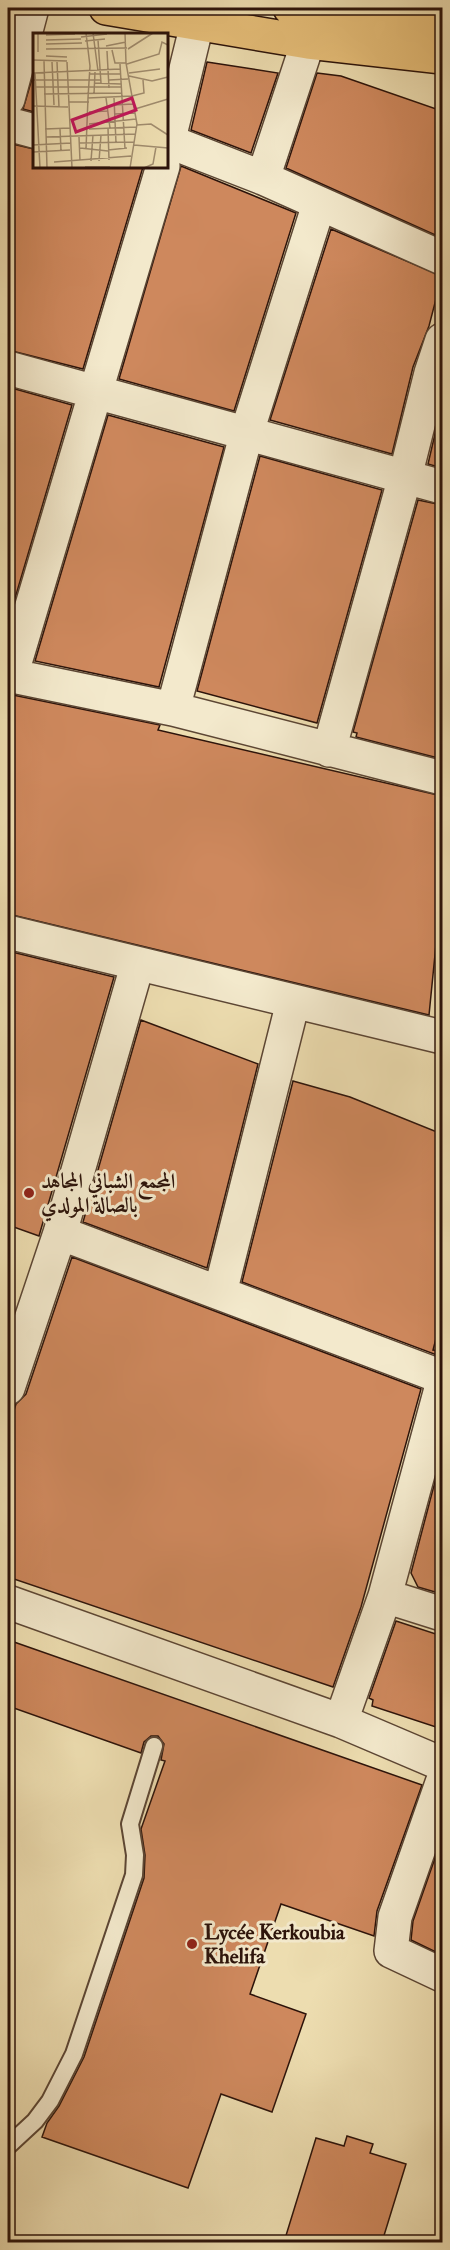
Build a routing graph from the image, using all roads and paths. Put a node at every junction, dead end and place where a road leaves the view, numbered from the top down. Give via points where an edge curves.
1 (32, 8) edge
2 (106, 8) edge
3 (290, 8) edge
4 (386, 15) edge
5 (196, 24) junction
6 (442, 28) edge
7 (308, 42) junction
8 (442, 57) edge
9 (8, 99) edge
10 (8, 124) edge
11 (33, 131) edge
12 (168, 144) edge
13 (168, 154) edge
14 (162, 168) edge
15 (262, 178) junction
16 (319, 204) junction
17 (442, 258) edge
18 (442, 340) edge
19 (8, 368) edge
20 (437, 375) edge
21 (98, 393) junction
22 (247, 432) junction
23 (405, 477) junction
24 (442, 487) edge
25 (9, 676) edge
26 (173, 709) junction
27 (328, 750) junction
28 (442, 778) edge
29 (8, 932) edge
30 (137, 966) junction
31 (293, 1002) junction
32 (442, 1037) edge
33 (60, 1233) junction
34 (220, 1293) junction
35 (442, 1377) edge
36 (442, 1385) edge
37 (8, 1388) edge
38 (385, 1596) junction
39 (8, 1602) edge
40 (442, 1614) edge
41 (341, 1721) junction
42 (154, 1746) dead end
43 (442, 1764) edge
44 (442, 1783) edge
45 (442, 1976) edge
46 (8, 2146) edge

1 - 9 street
2 - 5 main road
3 - 4 main road
4 - 6 main road
5 - 7 main road
5 - 12 street
7 - 8 main road
7 - 15 street
10 - 11 street
13 - 15 street
14 - 21 street
15 - 16 street
16 - 17 street
16 - 22 street
18 - 20 street
19 - 21 street
20 - 23 street
21 - 22 street
21 - 25 street
22 - 23 street
22 - 26 street
23 - 24 street
23 - 27 street
25 - 26 street
26 - 27 street
27 - 28 street
29 - 30 street
30 - 31 street
30 - 33 street
31 - 32 street
31 - 34 street
33 - 34 street
33 - 37 street
34 - 35 street
36 - 38 street
38 - 40 street
38 - 41 street
39 - 41 street
41 - 43 street
42 - 46 lane via 130,1824 134,1875 74,2054 50,2101
44 - 45 street via 395,1917 391,1951

